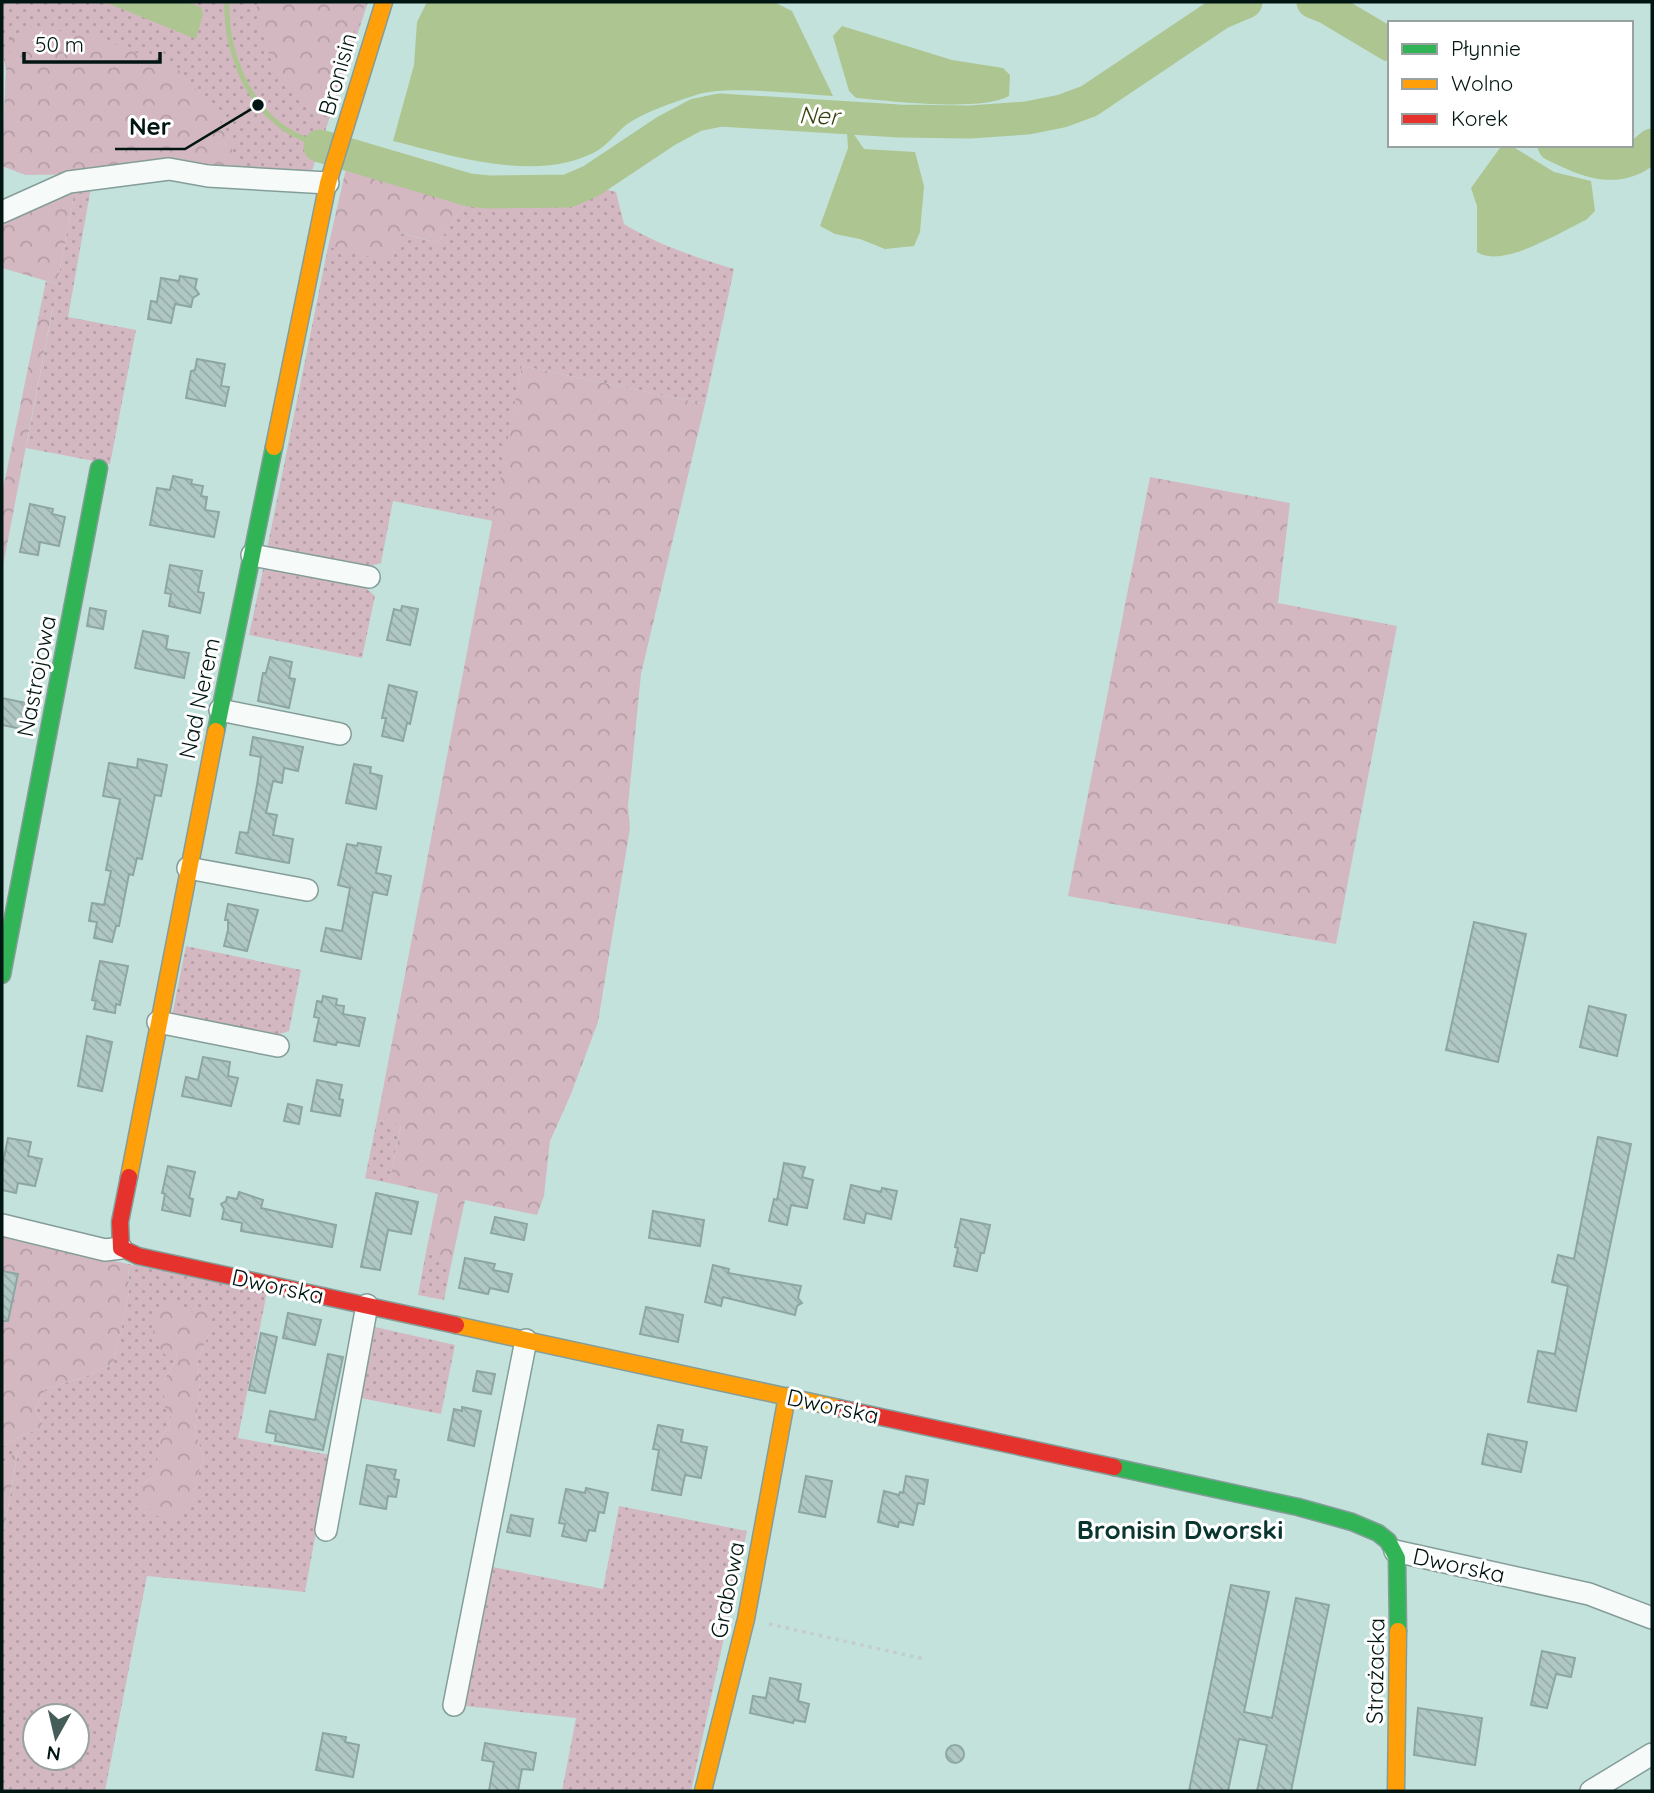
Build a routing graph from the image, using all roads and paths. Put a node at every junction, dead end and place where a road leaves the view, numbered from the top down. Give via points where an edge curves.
1 (384, 2) edge
2 (335, 160) joint
3 (328, 183) junction
4 (2, 212) edge
5 (100, 468) dead end
6 (252, 555) junction
7 (369, 577) dead end
8 (220, 710) junction
9 (340, 734) dead end
10 (188, 868) junction
11 (307, 890) dead end
12 (2, 975) edge
13 (158, 1022) junction
14 (278, 1046) dead end
15 (2, 1225) edge
16 (121, 1248) junction
17 (367, 1306) junction
18 (526, 1340) junction
19 (787, 1396) junction
20 (326, 1530) dead end
21 (1395, 1551) junction
22 (1652, 1618) edge
23 (746, 1619) junction
24 (924, 1659) dead end
25 (454, 1705) dead end
26 (1652, 1754) edge
27 (703, 1791) edge
28 (1395, 1791) edge
29 (1591, 1791) edge

1 - 2 street, Bronisin
2 - 3 street, Nad Nerem
3 - 4 street via 208,176 169,169 69,182
3 - 6 street, Nad Nerem
5 - 12 street, Nastrojowa
6 - 7 street
6 - 8 street, Nad Nerem
8 - 9 street
8 - 10 street, Nad Nerem
10 - 11 street
10 - 13 street, Nad Nerem
13 - 14 street
13 - 16 street, Nad Nerem via 120,1222
15 - 16 street, Dworska via 105,1250
16 - 17 street, Dworska via 138,1256
17 - 18 street, Dworska
17 - 20 street
18 - 19 street, Dworska
18 - 25 street
19 - 21 street, Dworska via 1298,1507 1380,1534
19 - 23 street, Grabowa
21 - 22 street, Dworska via 1588,1594
21 - 28 street, Strażacka via 1399,1583
23 - 24 path
23 - 27 street, Grabowa
26 - 29 street

